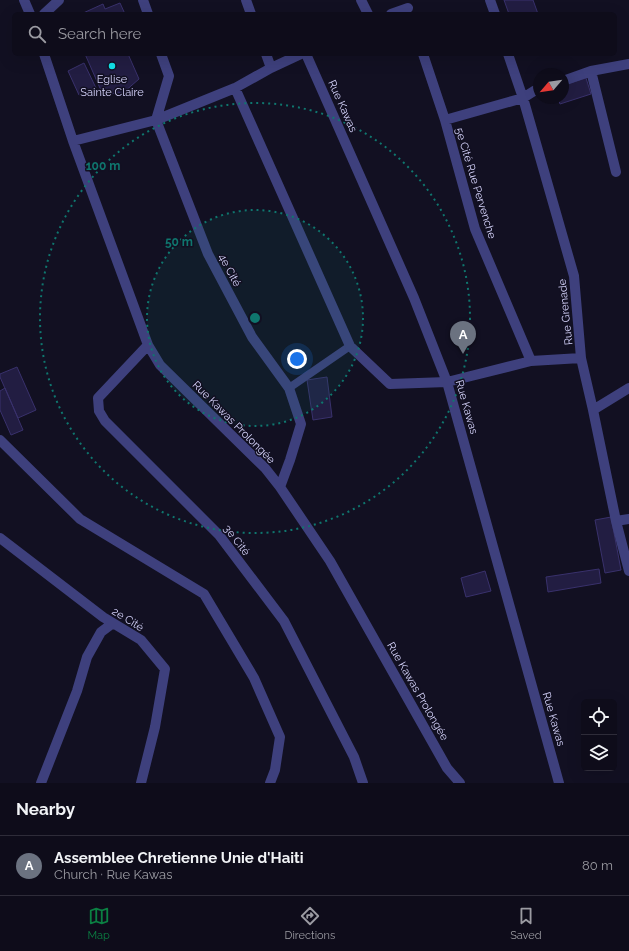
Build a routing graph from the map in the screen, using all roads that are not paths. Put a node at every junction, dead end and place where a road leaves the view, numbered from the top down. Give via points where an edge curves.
1 (24, 0) edge
2 (59, 0) edge
3 (143, 0) edge
4 (246, 0) edge
5 (361, 0) edge
6 (490, 0) edge
7 (408, 7) edge
8 (29, 12) edge
9 (46, 12) edge
10 (147, 12) edge
11 (250, 12) edge
12 (367, 12) edge
13 (396, 12) edge
14 (494, 12) edge
15 (45, 56) edge
16 (162, 56) edge
17 (267, 56) edge
18 (297, 56) edge
19 (307, 56) edge
20 (424, 56) edge
21 (509, 56) edge
22 (629, 64) edge
23 (271, 68) junction
24 (591, 71) junction
25 (569, 79) edge
26 (235, 88) junction
27 (533, 92) edge
28 (523, 98) junction
29 (156, 120) junction
30 (445, 120) junction
31 (73, 141) junction
32 (616, 172) dead end
33 (148, 344) junction
34 (350, 346) junction
35 (581, 358) junction
36 (531, 361) junction
37 (447, 382) junction
38 (289, 388) junction
39 (629, 388) edge
40 (593, 410) junction
41 (0, 440) edge
42 (280, 487) junction
43 (629, 520) edge
44 (616, 521) junction
45 (0, 538) edge
46 (629, 571) edge
47 (112, 623) junction
48 (41, 783) edge
49 (141, 783) edge
50 (270, 783) edge
51 (363, 783) edge
52 (460, 783) edge
53 (559, 783) edge

1 - 8 street
2 - 9 street
3 - 10 street
4 - 11 street
5 - 12 street
6 - 14 street
7 - 13 street
15 - 31 street, Rue Kawas Prolongée
16 - 29 street via 169,76
17 - 23 street
18 - 23 street
19 - 37 street, Rue Kawas via 414,298
20 - 30 street, 5e Cité Rue Pervenche
21 - 28 street, Rue Grenade
22 - 24 street
23 - 26 street
24 - 25 street
24 - 32 street
26 - 29 street
26 - 34 street
27 - 28 street
28 - 30 street
28 - 35 street, Rue Grenade via 574,276
29 - 31 street
29 - 38 street, 4e Cité via 208,254 252,337
30 - 36 street, 5e Cité Rue Pervenche via 476,229
31 - 33 street, Rue Kawas Prolongée
33 - 42 street, Rue Kawas Prolongée via 160,365 265,468
33 - 51 street, 3e Cité via 98,398 99,411 105,421 219,535 284,621 354,757
34 - 37 street via 390,384
34 - 38 lane
35 - 36 street
35 - 40 street, Rue Grenade
36 - 37 street
37 - 53 street, Rue Kawas
38 - 42 street, 4e Cité via 301,424
39 - 40 street
40 - 44 street, Rue Grenade
41 - 50 street via 80,519 204,594 254,678 280,738 275,770
42 - 52 street, Rue Kawas Prolongée via 330,561 447,768
43 - 44 street
44 - 46 street, Rue Grenade
45 - 47 street, 2e Cité
47 - 48 street via 101,632 87,656 77,691
47 - 49 street, 2e Cité via 141,640 165,669 156,727

